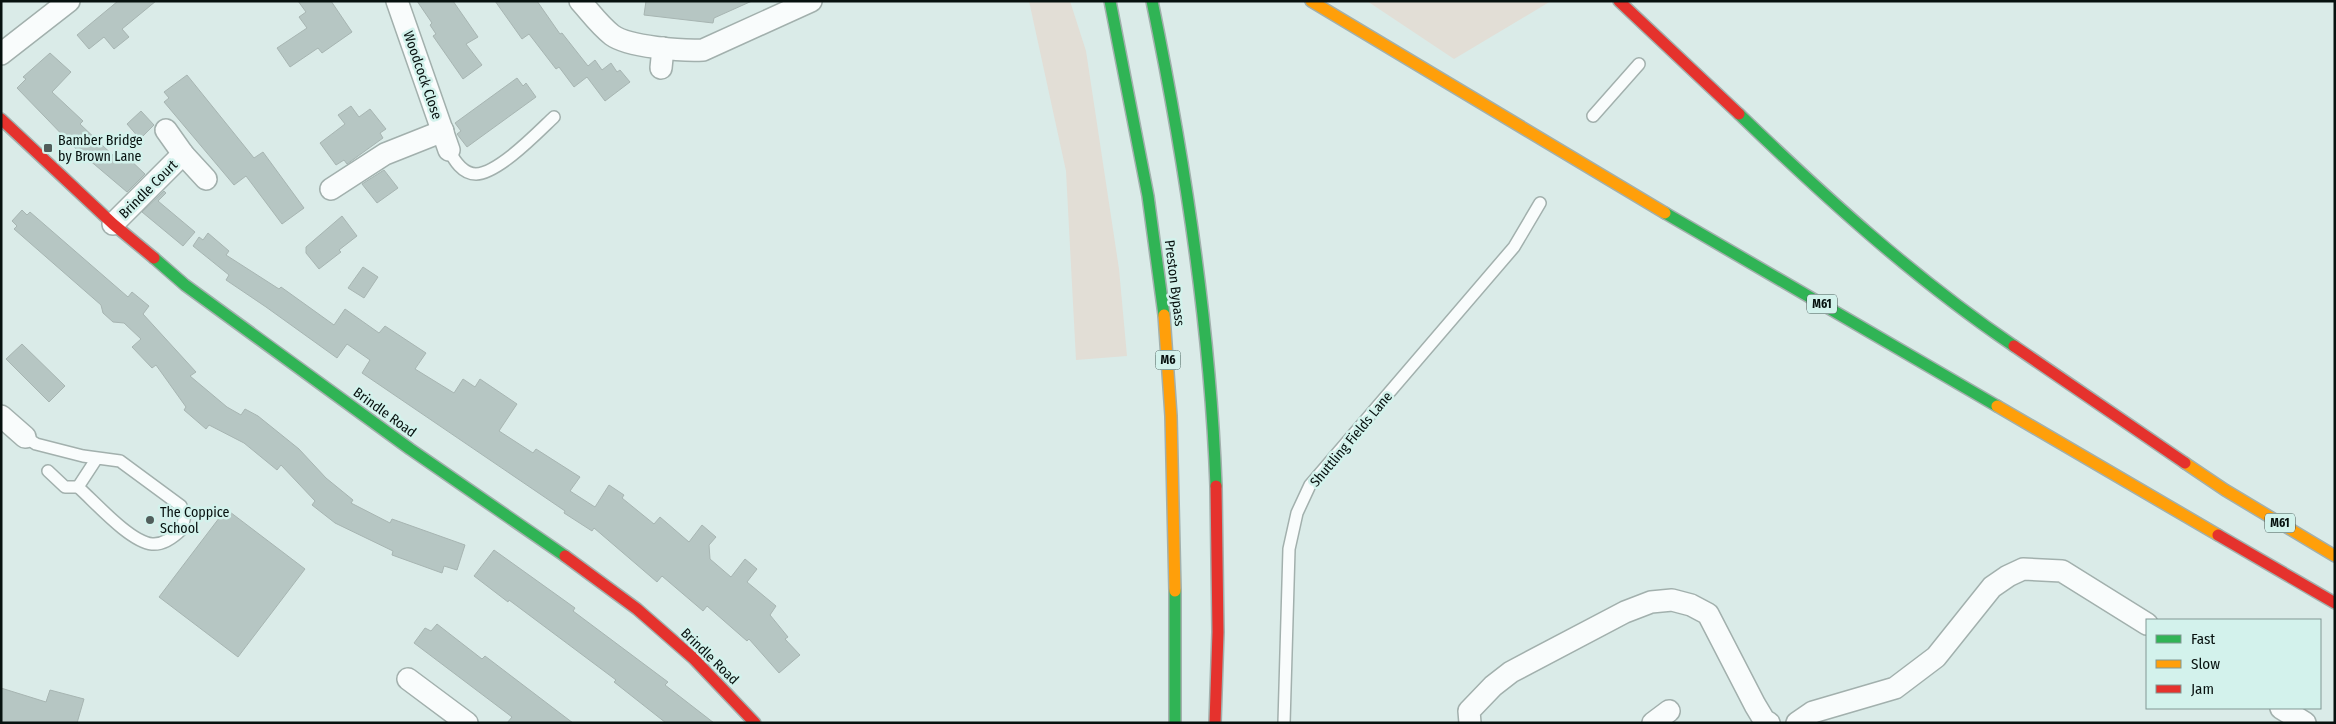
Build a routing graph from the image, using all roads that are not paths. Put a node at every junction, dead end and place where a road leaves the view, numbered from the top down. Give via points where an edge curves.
1 (69, 1) edge
2 (397, 1) edge
3 (580, 1) edge
4 (811, 1) edge
5 (1110, 1) edge
6 (1152, 1) edge
7 (1311, 1) edge
8 (1619, 1) edge
9 (1, 54) edge
10 (1639, 64) dead end
11 (1593, 116) dead end
12 (554, 117) dead end
13 (1, 119) edge
14 (166, 130) dead end
15 (446, 140) junction
16 (183, 154) junction
17 (206, 179) dead end
18 (331, 189) dead end
19 (1540, 203) dead end
20 (113, 224) junction
21 (1, 416) edge
22 (25, 437) joint
23 (97, 458) junction
24 (48, 470) dead end
25 (78, 487) junction
26 (2335, 556) edge
27 (2335, 603) edge
28 (2146, 623) edge
29 (408, 678) dead end
30 (2283, 709) edge
31 (467, 723) edge
32 (755, 723) edge
33 (1175, 723) edge
34 (1214, 723) edge
35 (1284, 723) edge
36 (1470, 723) edge
37 (1769, 723) edge
38 (1797, 723) edge
39 (2305, 723) edge

1 - 9 street
2 - 15 street, Woodcock Close
3 - 4 street via 613,36 662,58 704,50
5 - 33 main road, Preston Bypass / M6 via 1140,140 1164,313 1174,451
6 - 34 main road, Preston Bypass via 1188,191 1206,337 1217,535
7 - 27 main road, M61 via 1626,190
8 - 26 main road, M61 via 1783,156 1904,263 1971,317 2225,490
10 - 11 lane
12 - 15 lane via 513,153 485,172 476,174 458,165
13 - 20 main road, Brindle Road
14 - 16 street, Brindle Court
15 - 18 street via 385,154
16 - 17 street, Brindle Court
16 - 20 street, Brindle Court
19 - 35 lane, Shuttling Fields Lane via 1508,255 1310,485 1297,513 1289,550
20 - 32 main road, Brindle Road via 192,290 637,608 693,658
21 - 22 street
22 - 23 lane via 36,444
23 - 25 lane
23 - 25 lane via 120,461 181,506 185,515 182,529 161,543 139,540
24 - 25 lane via 65,487
28 - 38 street via 2062,571 2023,569 1992,587 1936,657 1895,688 1813,712
29 - 31 street
30 - 39 street
36 - 37 street via 1469,711 1511,672 1625,612 1651,602 1672,600 1708,614 1755,705

